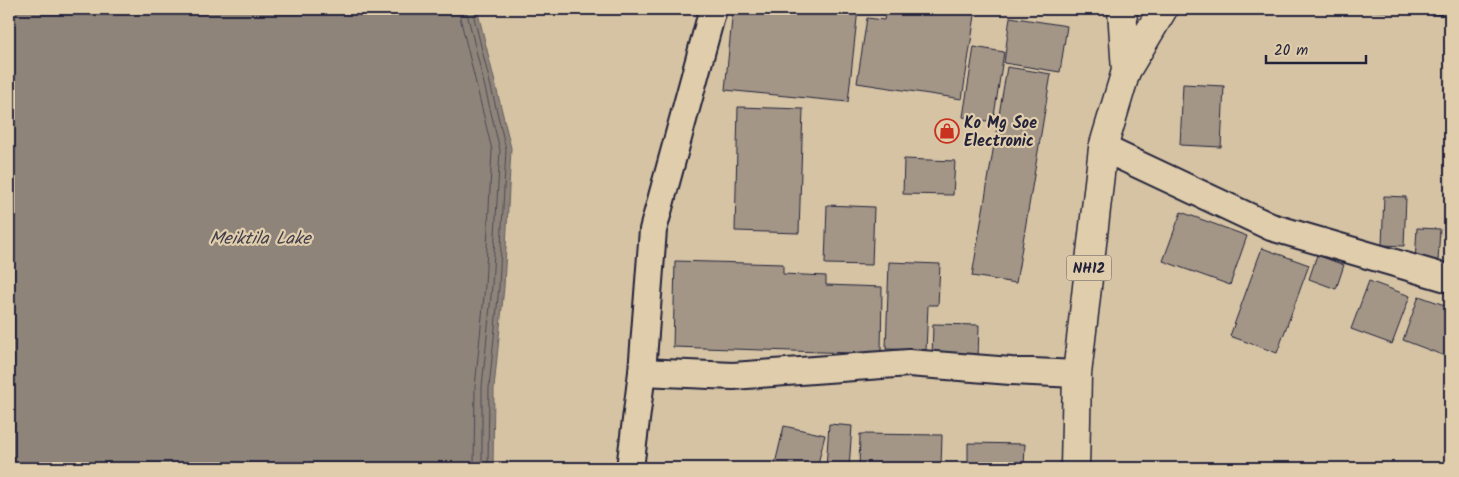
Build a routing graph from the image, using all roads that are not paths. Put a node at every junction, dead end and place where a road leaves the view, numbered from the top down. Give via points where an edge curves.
1 (713, 9) edge
2 (1122, 9) edge
3 (1163, 9) edge
4 (1126, 71) junction
5 (1103, 148) junction
6 (1450, 279) edge
7 (642, 372) junction
8 (1077, 374) junction
9 (630, 468) edge
10 (1075, 468) edge

1 - 7 street via 653,230
2 - 4 highway, NH12
3 - 4 highway, NH12
4 - 5 highway, NH12
5 - 6 street via 1271,227
5 - 8 highway, NH12
7 - 8 street via 733,376 909,363
7 - 9 street
8 - 10 highway, NH12

